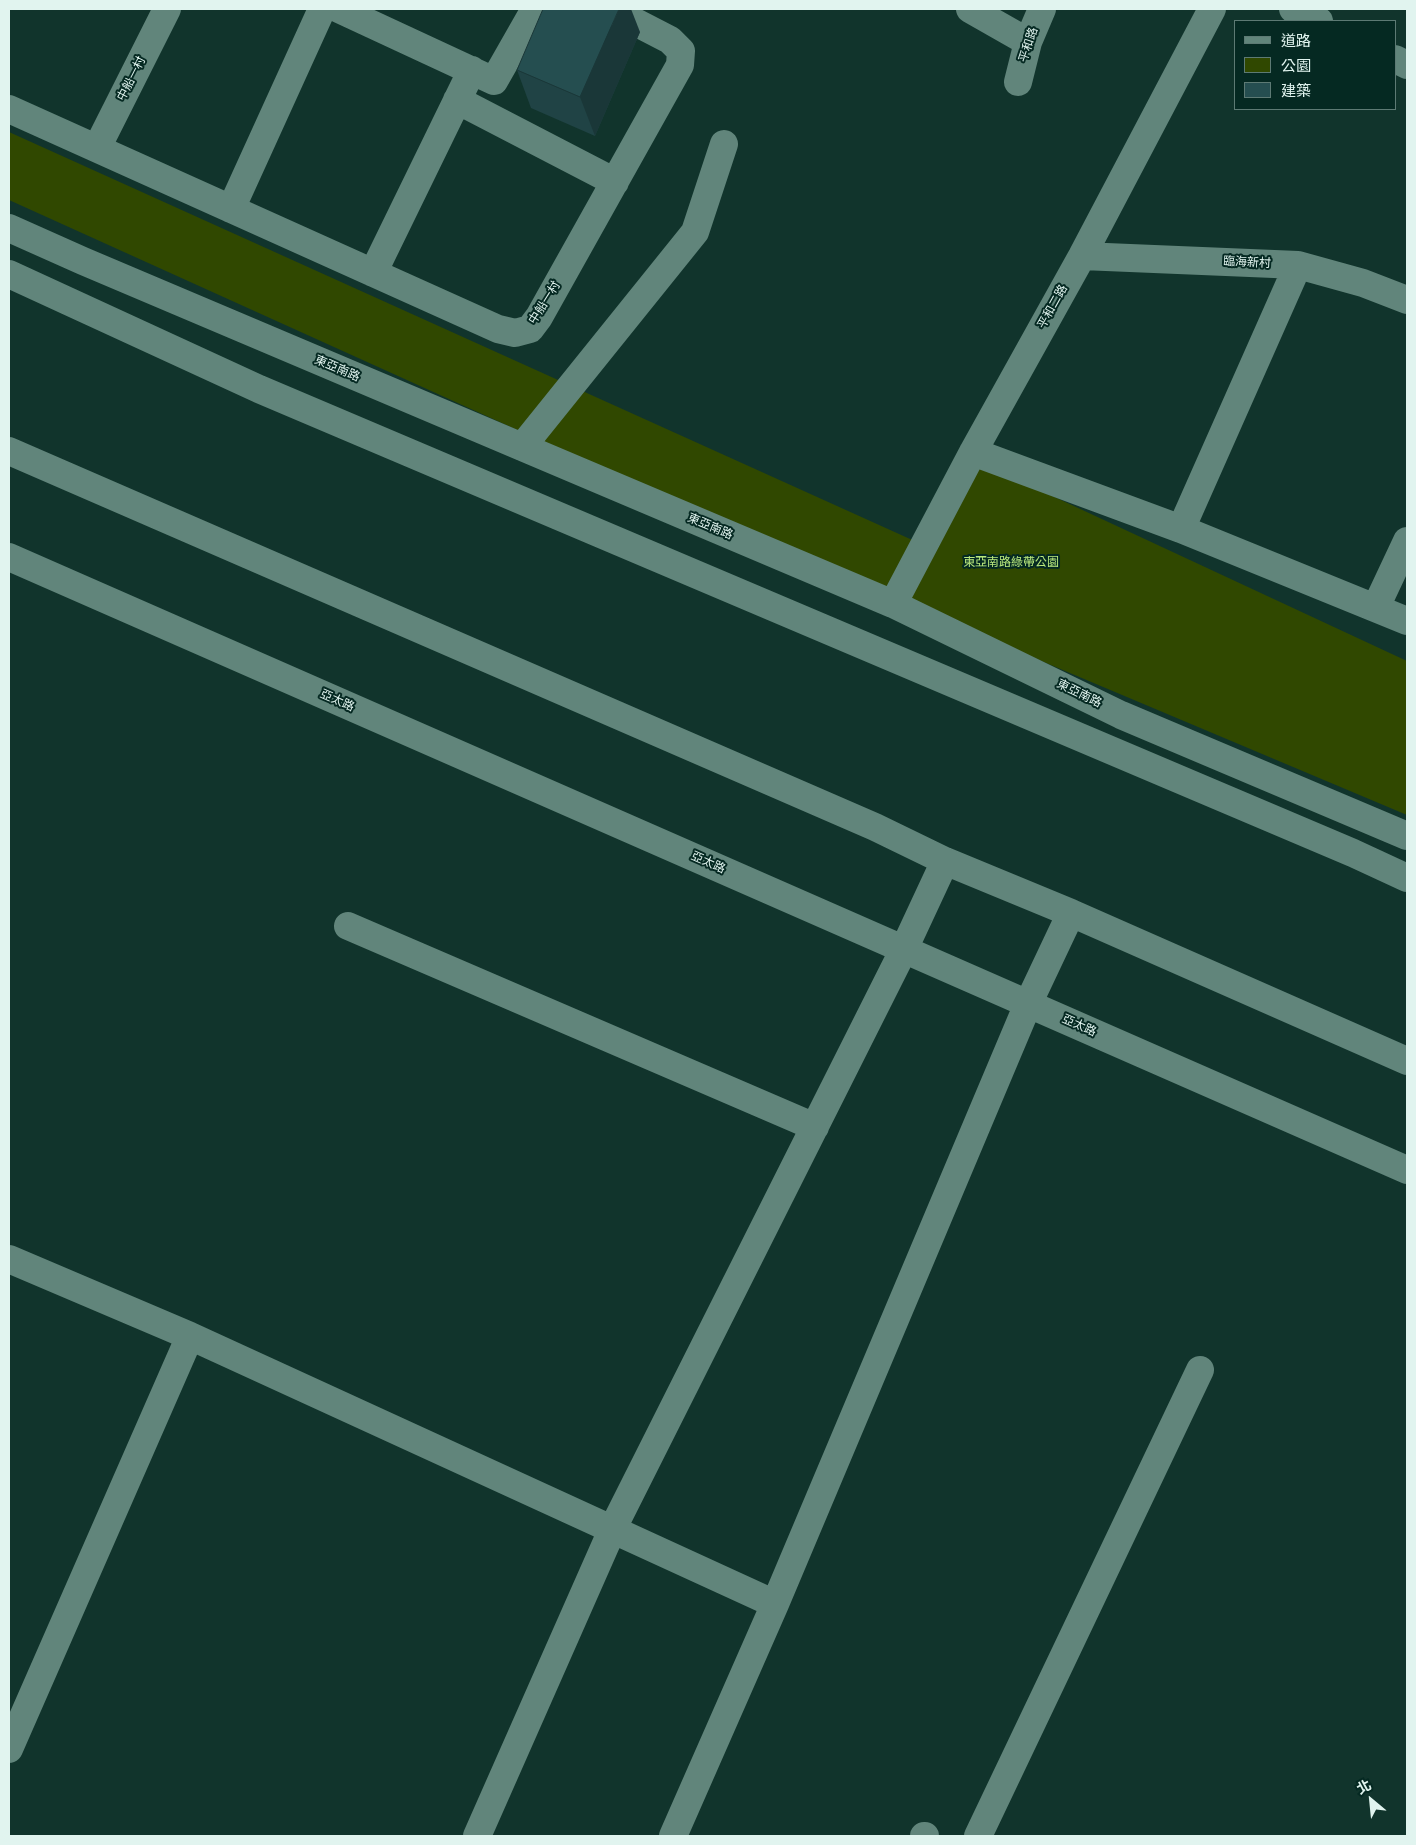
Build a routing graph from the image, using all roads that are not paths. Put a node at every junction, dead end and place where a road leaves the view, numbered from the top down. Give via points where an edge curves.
1 (167, 9) edge
2 (322, 9) edge
3 (339, 9) edge
4 (535, 9) edge
5 (610, 9) edge
6 (970, 9) edge
7 (1042, 9) edge
8 (1212, 9) edge
9 (1293, 9) edge
10 (1316, 20) edge
11 (1028, 42) junction
12 (472, 70) junction
13 (1018, 82) dead end
14 (457, 100) junction
15 (9, 108) edge
16 (724, 144) dead end
17 (97, 148) junction
18 (615, 182) junction
19 (231, 209) junction
20 (9, 228) edge
21 (1082, 256) junction
22 (1298, 265) junction
23 (373, 273) junction
24 (9, 274) edge
25 (1407, 300) edge
26 (522, 447) junction
27 (9, 451) edge
28 (973, 452) junction
29 (1181, 529) junction
30 (1407, 541) edge
31 (9, 557) edge
32 (893, 604) junction
33 (1376, 607) junction
34 (1407, 621) edge
35 (1407, 836) edge
36 (944, 862) junction
37 (1407, 878) edge
38 (1071, 913) junction
39 (348, 926) dead end
40 (904, 949) junction
41 (1028, 1004) junction
42 (1407, 1061) edge
43 (815, 1127) junction
44 (1407, 1170) edge
45 (9, 1259) edge
46 (190, 1336) junction
47 (1200, 1370) dead end
48 (613, 1528) junction
49 (775, 1604) junction
50 (9, 1749) edge
51 (477, 1836) edge
52 (672, 1836) edge
53 (978, 1836) edge

1 - 17 street, 中船一村
2 - 19 street
3 - 12 street
4 - 12 street via 494,81
5 - 18 street, 中船一村 via 670,40 681,51 680,65
6 - 11 street
7 - 11 street, 平和路
8 - 21 street, 平和二路
9 - 10 street
11 - 13 street, 平和路
12 - 14 street
14 - 18 street
14 - 23 street
15 - 17 street, 中船一村
16 - 26 street via 695,232
17 - 19 street, 中船一村
18 - 23 street, 中船一村 via 530,329 515,333 498,329
19 - 23 street, 中船一村
20 - 26 street, 東亞南路
21 - 22 street, 臨海新村
21 - 28 street, 平和二路
22 - 25 street, 臨海新村 via 1363,283
22 - 29 street
24 - 37 street via 259,389
26 - 32 street, 東亞南路
27 - 36 street via 875,827
28 - 29 street
28 - 32 street, 平和二路
29 - 33 street
30 - 33 street
31 - 40 street, 亞太路
32 - 35 street, 東亞南路 via 1122,715
33 - 34 street
36 - 38 street
36 - 40 street
38 - 41 street
38 - 42 street
39 - 43 street
40 - 41 street, 亞太路
40 - 43 street
41 - 44 street, 亞太路
41 - 49 street
43 - 48 street
45 - 46 street
46 - 48 street
46 - 50 street
47 - 53 street
48 - 49 street
48 - 51 street
49 - 52 street

